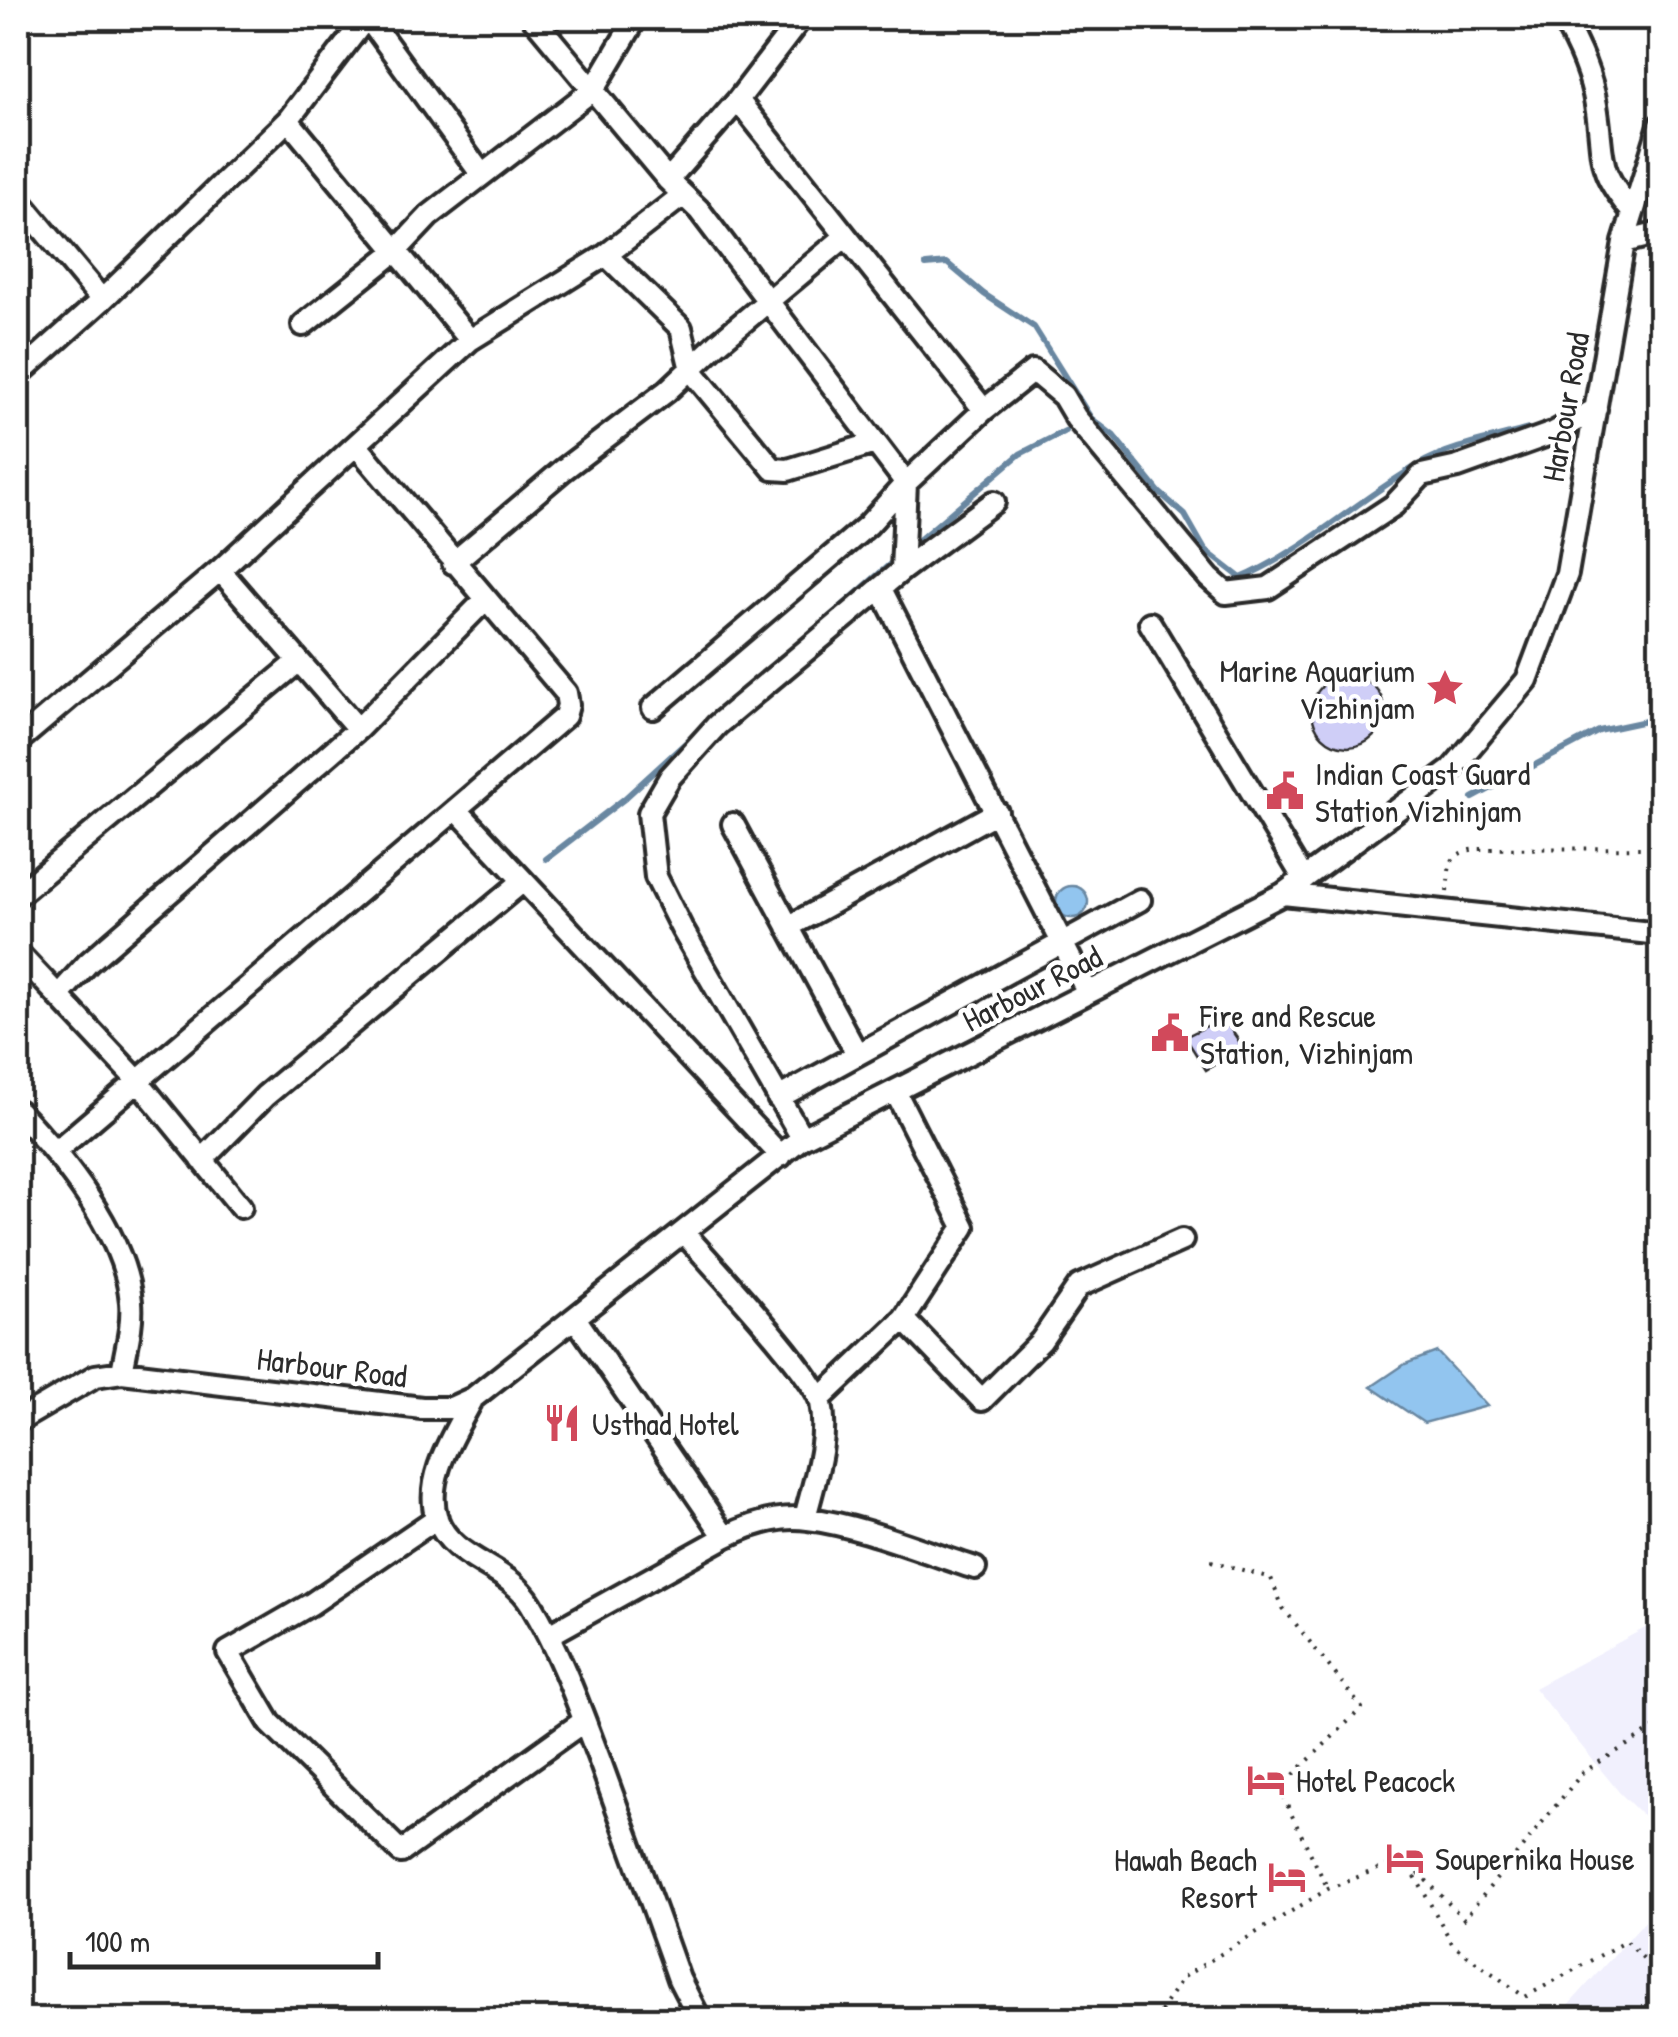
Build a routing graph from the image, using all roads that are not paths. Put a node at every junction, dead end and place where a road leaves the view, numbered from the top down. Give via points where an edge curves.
1 (367, 18) edge
2 (534, 18) edge
3 (636, 18) edge
4 (800, 18) edge
5 (1562, 18) edge
6 (594, 89) junction
7 (738, 100) junction
8 (288, 120) junction
9 (1660, 126) edge
10 (482, 174) junction
11 (676, 187) junction
12 (18, 198) edge
13 (1633, 214) junction
14 (1660, 234) edge
15 (846, 236) junction
16 (1624, 242) junction
17 (397, 250) junction
18 (606, 254) junction
19 (102, 300) junction
20 (769, 303) junction
21 (302, 325) dead end
22 (470, 340) junction
23 (691, 370) junction
24 (18, 375) edge
25 (984, 410) junction
26 (1596, 410) junction
27 (875, 444) junction
28 (356, 445) junction
29 (906, 483) junction
30 (994, 502) dead end
31 (453, 562) junction
32 (220, 570) junction
33 (902, 570) junction
34 (881, 589) junction
35 (486, 599) junction
36 (1150, 624) dead end
37 (299, 661) junction
38 (652, 708) dead end
39 (358, 729) junction
40 (18, 741) edge
41 (456, 810) junction
42 (997, 812) junction
43 (733, 824) dead end
44 (1304, 879) junction
45 (523, 881) junction
46 (1283, 894) junction
47 (18, 895) edge
48 (1140, 900) dead end
49 (788, 926) junction
50 (1660, 934) edge
51 (1062, 944) junction
52 (18, 952) edge
53 (1088, 993) junction
54 (58, 996) junction
55 (857, 1054) junction
56 (138, 1081) junction
57 (895, 1092) junction
58 (778, 1098) junction
59 (18, 1111) edge
60 (802, 1138) junction
61 (56, 1150) junction
62 (782, 1156) junction
63 (202, 1160) junction
64 (240, 1207) dead end
65 (684, 1232) junction
66 (1182, 1240) dead end
67 (575, 1318) junction
68 (904, 1318) junction
69 (122, 1372) junction
70 (473, 1398) junction
71 (820, 1398) junction
72 (18, 1421) edge
73 (437, 1518) junction
74 (805, 1518) junction
75 (725, 1537) junction
76 (975, 1568) dead end
77 (549, 1635) junction
78 (584, 1721) junction
79 (700, 2020) edge

1 - 8 street
1 - 10 street
2 - 6 street
3 - 6 street
4 - 7 street
5 - 13 street via 1582,54 1596,104 1601,164
6 - 10 street
6 - 11 street
7 - 11 street
7 - 15 street
8 - 17 street
8 - 19 street
9 - 13 street, Harbour Road
10 - 17 street
11 - 18 street
11 - 20 street
12 - 19 street
13 - 16 street, Harbour Road
14 - 16 street
15 - 20 street
15 - 25 street
16 - 26 street, Harbour Road
17 - 21 street
17 - 22 street
18 - 22 street
18 - 23 street via 682,328
19 - 24 street
20 - 23 street
20 - 27 street
22 - 28 street
23 - 27 street via 773,469
23 - 31 street
25 - 26 street via 1033,371 1063,396 1226,593 1268,588 1394,506 1422,475 1553,433
25 - 29 street
26 - 44 street, Harbour Road via 1567,574 1526,680 1451,770
27 - 29 street
28 - 31 street
28 - 32 street
29 - 33 street
29 - 38 street via 868,525
30 - 33 street
31 - 35 street
32 - 37 street
32 - 40 street
33 - 34 street
34 - 42 street
34 - 58 street via 717,724 670,776 649,813 656,877
35 - 39 street
35 - 41 street via 566,694 568,705 565,716
36 - 44 street
37 - 39 street
37 - 47 street
39 - 54 street
41 - 45 street
41 - 56 street
42 - 49 street
42 - 51 street
43 - 49 street
44 - 46 street, Harbour Road
45 - 62 street
45 - 63 street via 265,1096
46 - 50 street
46 - 53 street, Harbour Road
48 - 51 street
49 - 55 street
51 - 53 street
51 - 55 street
52 - 54 street
53 - 57 street, Harbour Road
54 - 56 street
55 - 58 street
56 - 61 street
56 - 63 street
57 - 60 street, Harbour Road
57 - 68 street via 964,1228
58 - 60 street
59 - 61 street
60 - 62 street, Harbour Road
61 - 69 street via 122,1264 131,1300
62 - 65 street, Harbour Road
63 - 64 street
65 - 67 street, Harbour Road
65 - 71 street
66 - 68 street via 1079,1286 1041,1341 982,1400
67 - 70 street, Harbour Road
67 - 75 street
68 - 71 street
69 - 70 street, Harbour Road via 422,1408 451,1408
69 - 72 street, Harbour Road via 95,1376
70 - 73 street via 438,1467
71 - 74 street via 824,1437
73 - 77 street via 466,1554 502,1573 528,1598
73 - 78 street via 228,1652 270,1723 401,1852
74 - 75 street via 748,1526
74 - 76 street
75 - 77 street
77 - 78 street
78 - 79 street

